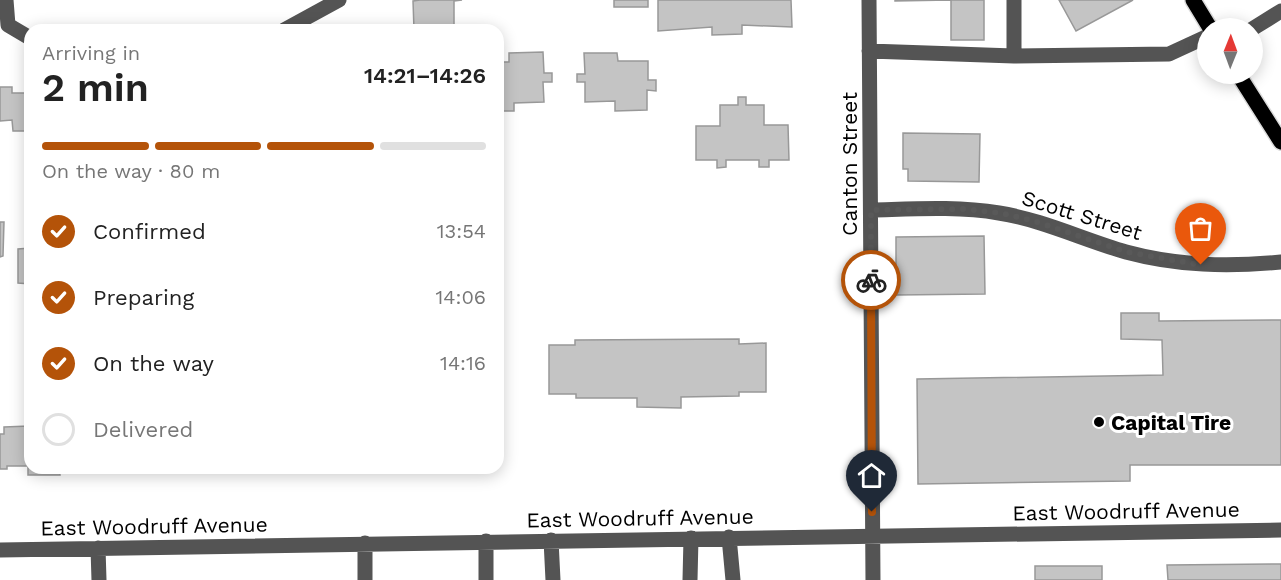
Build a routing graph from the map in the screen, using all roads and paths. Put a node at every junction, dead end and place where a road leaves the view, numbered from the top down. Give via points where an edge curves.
1 (6, 0) edge
2 (339, 0) edge
3 (869, 0) edge
4 (1014, 0) edge
5 (1193, 0) edge
6 (1281, 11) edge
7 (1204, 18) edge
8 (1263, 22) edge
9 (295, 24) edge
10 (24, 34) edge
11 (1197, 41) edge
12 (869, 51) junction
13 (1014, 56) junction
14 (1244, 84) edge
15 (1281, 142) edge
16 (871, 210) junction
17 (1281, 262) edge
18 (1281, 530) edge
19 (872, 535) junction
20 (729, 537) junction
21 (691, 538) junction
22 (551, 540) junction
23 (486, 541) junction
24 (364, 543) junction
25 (98, 548) junction
26 (0, 550) edge
27 (99, 580) edge
28 (365, 580) edge
29 (486, 580) edge
30 (553, 580) edge
31 (690, 580) edge
32 (733, 580) edge
33 (873, 580) edge

1 - 10 street via 8,25
2 - 9 street
3 - 12 street, Canton Street
4 - 13 street
5 - 7 main road
6 - 8 street
11 - 13 street via 1169,54
12 - 13 street
12 - 16 street, Canton Street
14 - 15 main road
16 - 17 street, Scott Street via 965,209 1000,213 1164,260 1201,265
16 - 19 street, Canton Street
18 - 19 street, East Woodruff Avenue
19 - 20 street, East Woodruff Avenue
19 - 33 street, Canton Street
20 - 21 street, East Woodruff Avenue
20 - 32 street
21 - 22 street, East Woodruff Avenue
21 - 31 street
22 - 23 street, East Woodruff Avenue
22 - 30 street
23 - 24 street, East Woodruff Avenue
23 - 29 street
24 - 25 street, East Woodruff Avenue
24 - 28 street
25 - 26 street, East Woodruff Avenue
25 - 27 street

